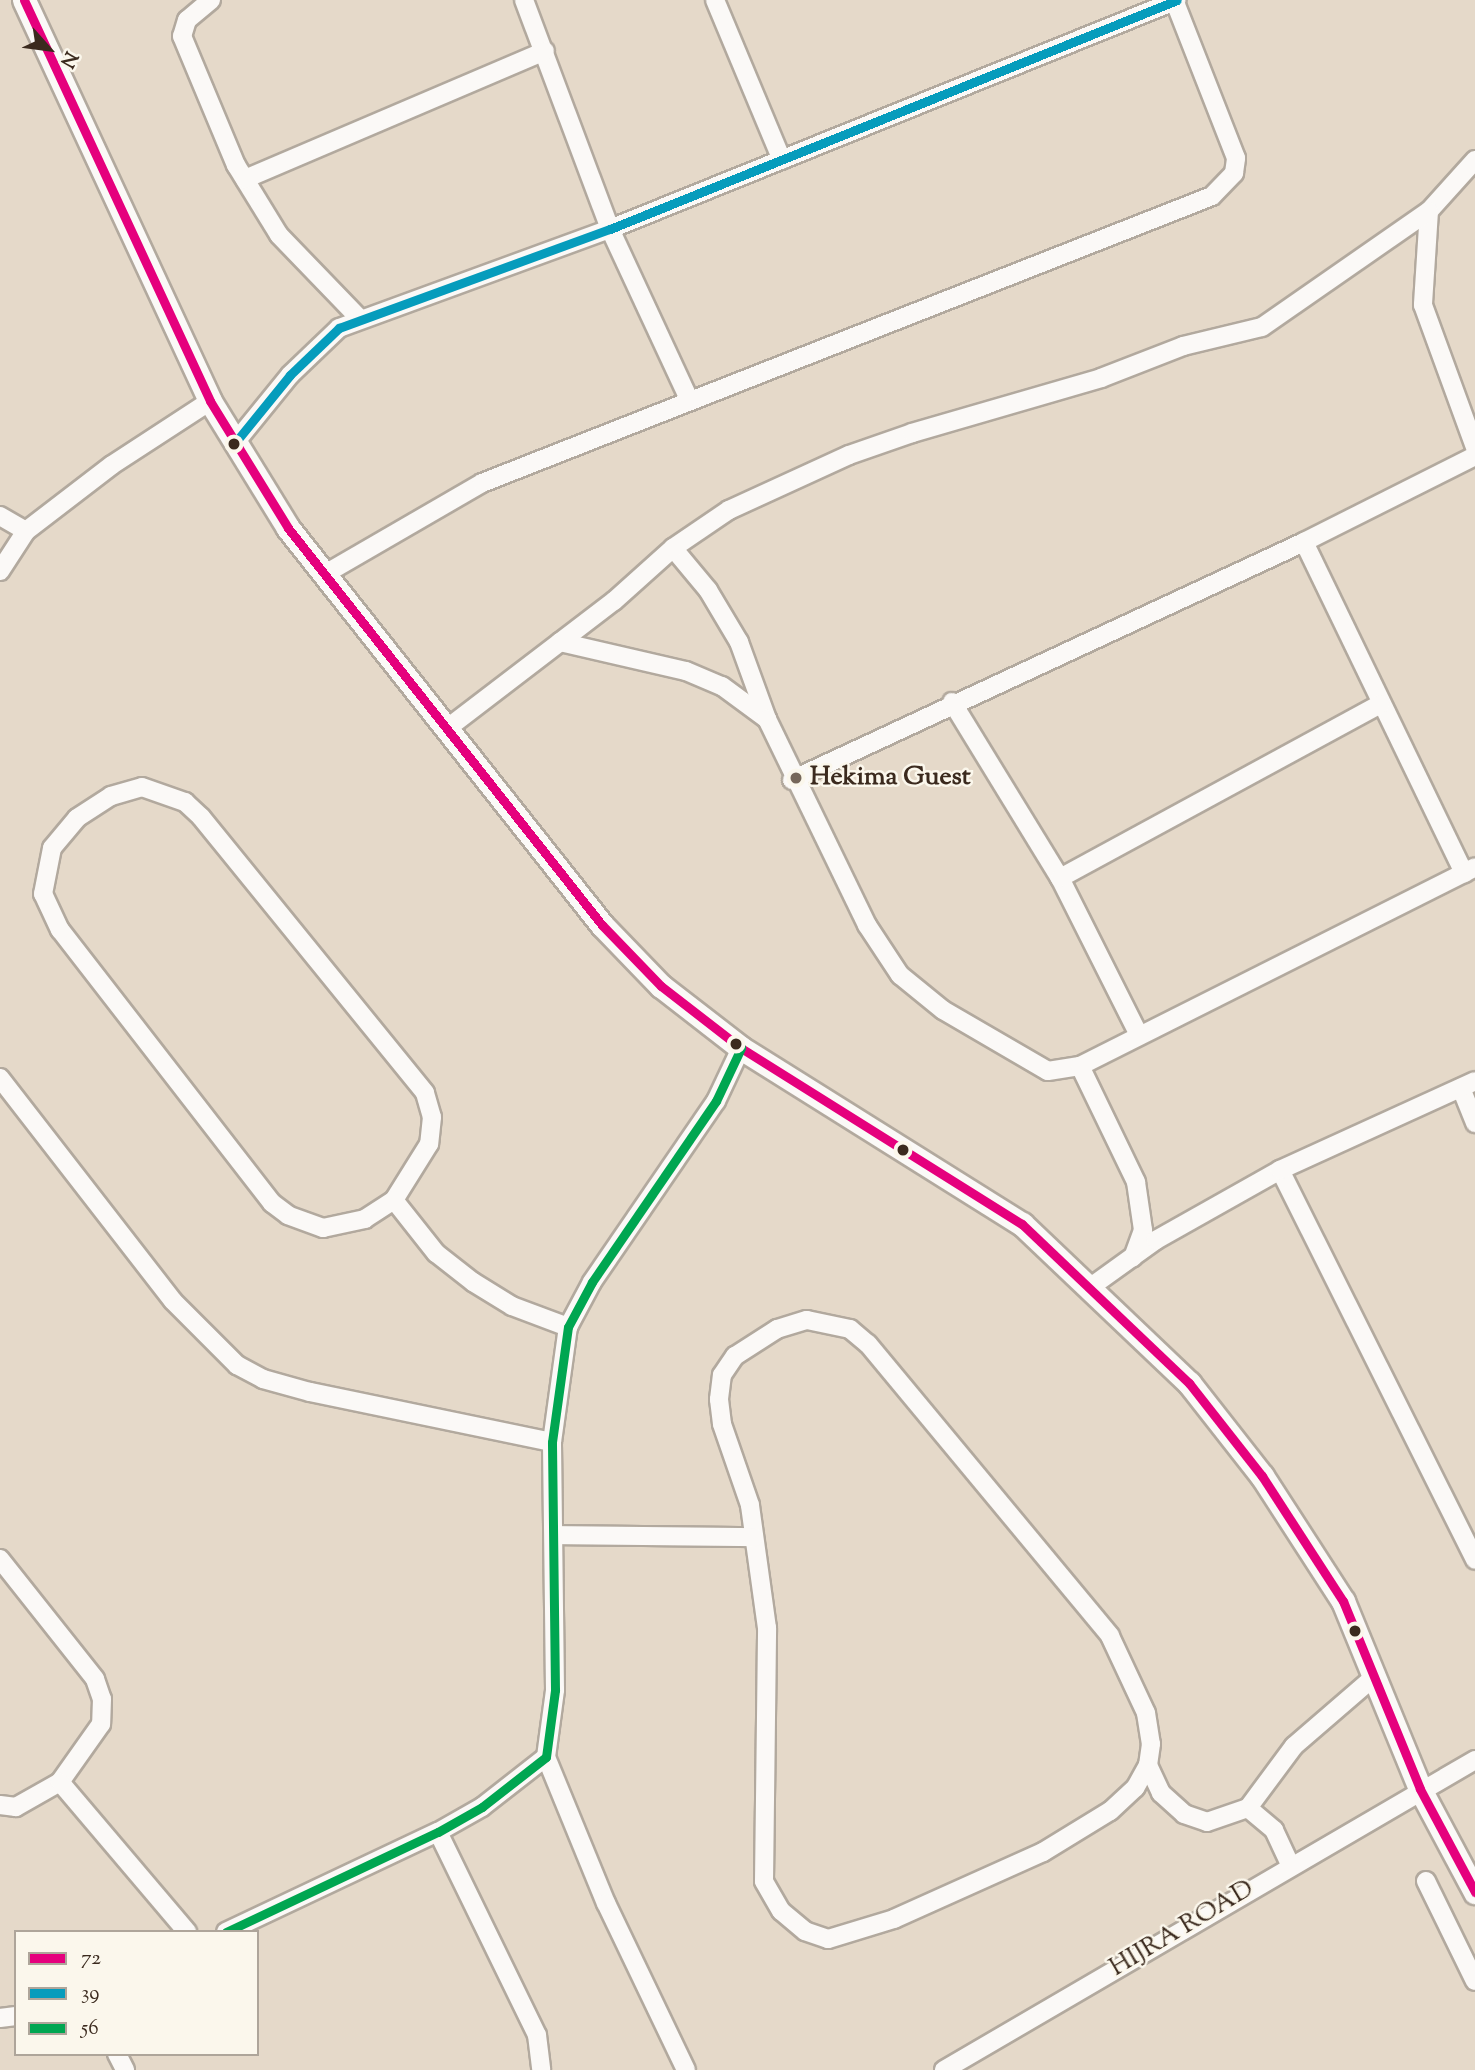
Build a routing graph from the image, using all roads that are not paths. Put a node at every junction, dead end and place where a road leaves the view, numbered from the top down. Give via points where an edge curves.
1 (24, 0) edge
2 (211, 0) edge
3 (524, 0) edge
4 (715, 0) edge
5 (1175, 0) edge
6 (545, 51) junction
7 (782, 160) junction
8 (1475, 160) edge
9 (245, 179) junction
10 (1429, 211) junction
11 (610, 229) junction
12 (360, 319) junction
13 (689, 399) junction
14 (210, 401) junction
15 (234, 444) junction
16 (1475, 447) edge
17 (1475, 456) edge
18 (0, 516) edge
19 (26, 531) junction
20 (1304, 542) junction
21 (673, 548) junction
22 (0, 571) edge
23 (325, 574) junction
24 (560, 642) junction
25 (952, 702) junction
26 (1380, 704) junction
27 (766, 719) junction
28 (449, 727) junction
29 (792, 780) junction
30 (1469, 870) edge
31 (1060, 878) junction
32 (1139, 1035) junction
33 (741, 1048) junction
34 (1080, 1066) junction
35 (0, 1078) edge
36 (1468, 1084) edge
37 (1475, 1123) edge
38 (1280, 1170) junction
39 (394, 1200) junction
40 (1133, 1256) junction
41 (1091, 1286) junction
42 (568, 1326) junction
43 (552, 1442) junction
44 (556, 1535) junction
45 (754, 1537) junction
46 (0, 1559) edge
47 (1475, 1560) edge
48 (1374, 1677) junction
49 (546, 1757) junction
50 (1475, 1760) edge
51 (1148, 1765) junction
52 (60, 1782) junction
53 (1420, 1788) junction
54 (0, 1805) edge
55 (1248, 1808) junction
56 (438, 1832) junction
57 (1290, 1866) junction
58 (1426, 1881) dead end
59 (1475, 1892) edge
60 (185, 1930) edge
61 (230, 1930) edge
62 (1475, 1981) edge
63 (541, 2070) edge
64 (686, 2070) edge
65 (944, 2070) edge

1 - 14 street
2 - 9 street via 187,20 182,36
3 - 6 street
4 - 7 street
5 - 7 street
5 - 13 street via 1231,140 1234,173 1226,186 1212,196
6 - 9 street
6 - 11 street
7 - 11 street
8 - 10 street
9 - 12 street via 279,235
10 - 16 street via 1423,305
10 - 21 street via 1262,327 1183,346 1101,378 849,454 729,510
11 - 12 street via 415,303
11 - 13 street
12 - 15 street via 322,340
13 - 23 street via 482,483
14 - 15 street
14 - 19 street via 112,465
15 - 23 street via 288,528
17 - 20 street
18 - 19 street
19 - 22 street
20 - 25 street
20 - 26 street
21 - 24 street
21 - 27 street via 708,590 739,642
23 - 28 street
24 - 27 street via 686,671 722,685
24 - 28 street
25 - 29 street
25 - 31 street
26 - 30 street
26 - 31 street
27 - 29 street
28 - 33 street via 602,925 661,986
29 - 34 street via 867,925 900,975 943,1010 1032,1065 1048,1071
30 - 32 street
31 - 32 street
32 - 34 street
33 - 41 street via 1022,1224
33 - 42 street via 716,1101 592,1282
34 - 40 street via 1136,1182 1143,1230
35 - 43 street via 173,1301 237,1365 263,1379 310,1392
36 - 37 street
36 - 38 street
38 - 40 street
38 - 47 street
39 - 39 street via 429,1144 432,1117 425,1093 201,817 185,802 142,787 111,796 77,818 52,848 44,874 43,894 60,930 272,1203 307,1223 338,1228 365,1219
39 - 42 street via 436,1253 473,1282 512,1306
40 - 41 street
41 - 48 street via 1189,1383 1262,1476 1343,1601
42 - 43 street
43 - 44 street
44 - 45 street
44 - 49 street via 555,1690
45 - 51 street via 767,1628 764,1881 781,1912 804,1931 828,1938 862,1931 1043,1852 1111,1811 1135,1788
45 - 51 street via 750,1505 722,1424 722,1375 735,1356 777,1329 807,1321 850,1329 868,1344 1110,1636 1146,1713 1151,1744
46 - 52 street via 95,1679 102,1699 101,1724
48 - 53 street
48 - 55 street via 1294,1746
49 - 56 street via 482,1807
49 - 64 street via 606,1903
50 - 53 street, HIJRA ROAD
51 - 55 street via 1161,1793 1184,1814 1207,1822
52 - 54 street via 16,1807
52 - 60 street
53 - 57 street, HIJRA ROAD via 1356,1831
53 - 59 street
55 - 57 street via 1274,1830
56 - 61 street
56 - 63 street via 537,2035
57 - 65 street, HIJRA ROAD
58 - 62 street

